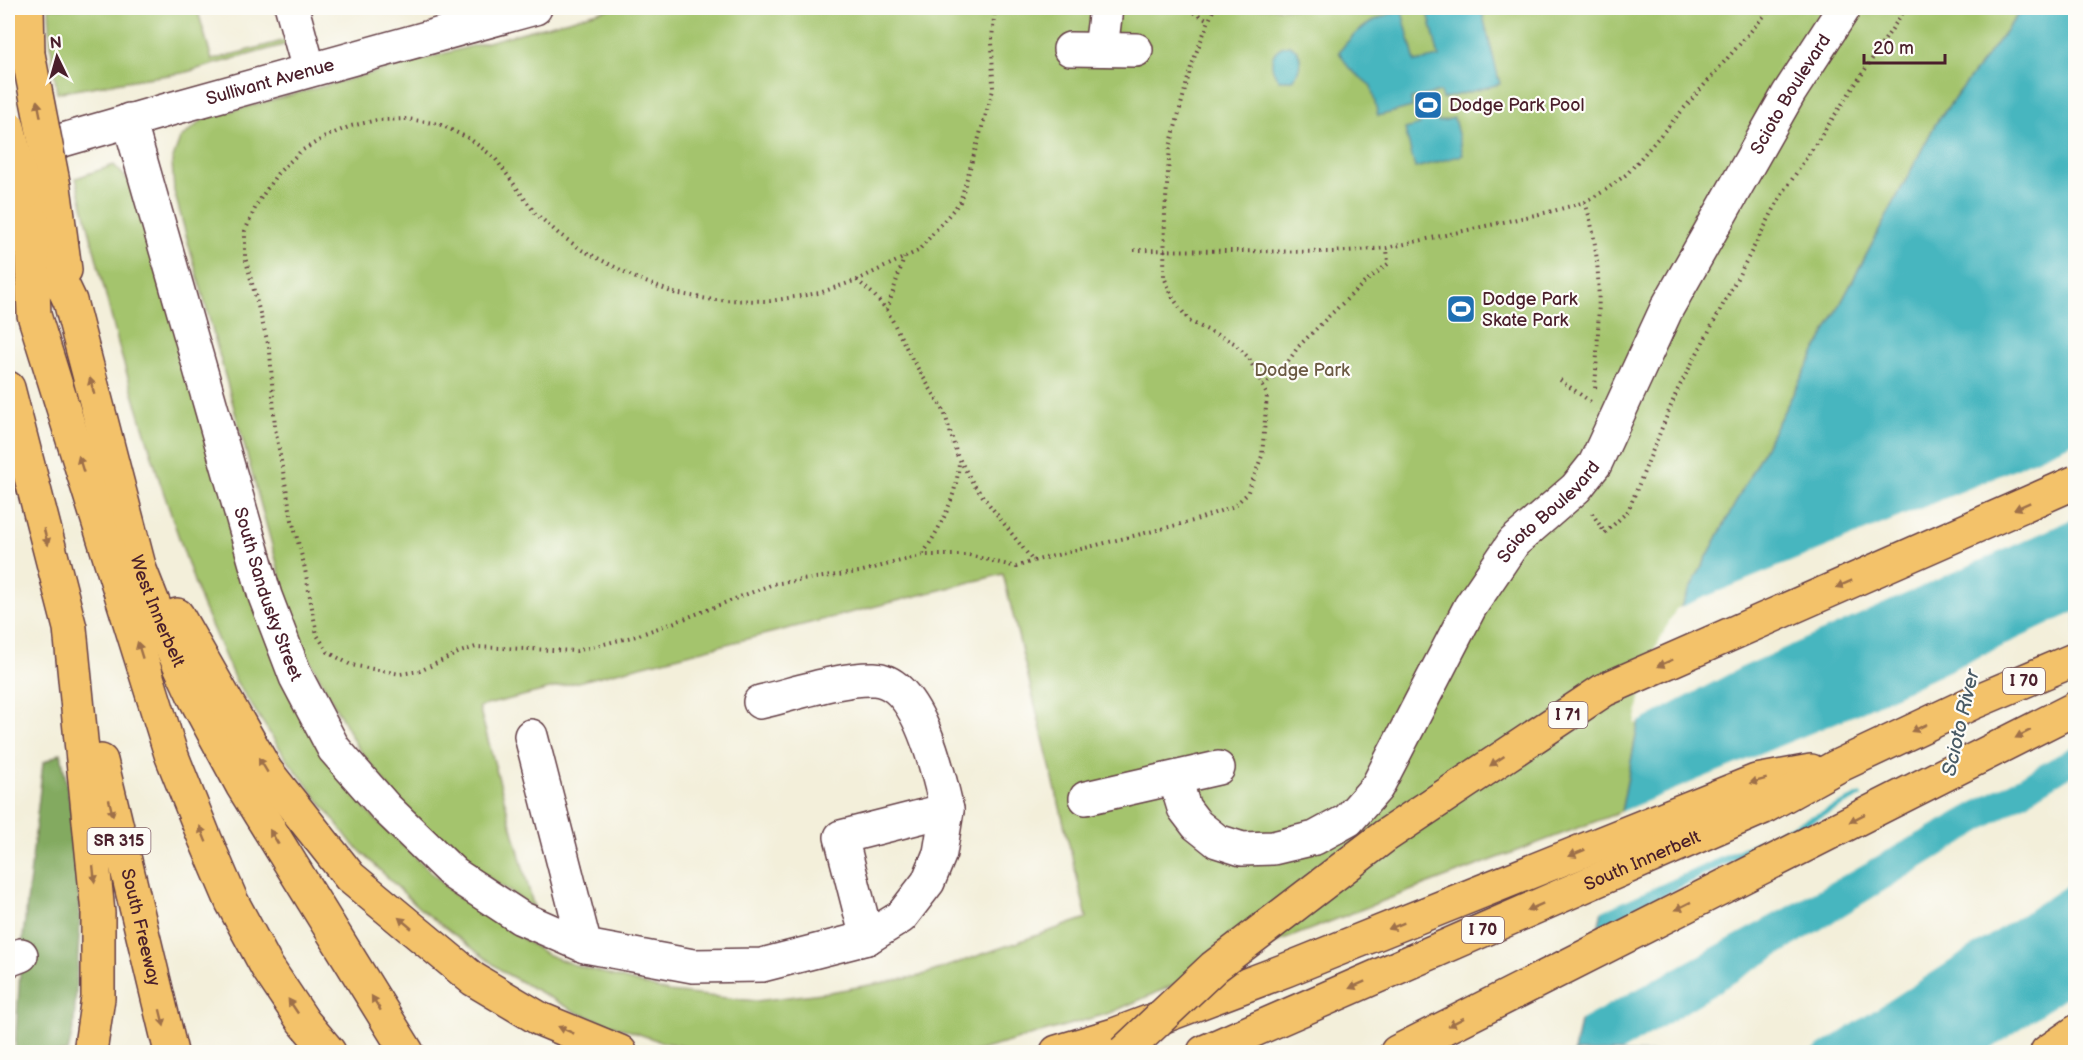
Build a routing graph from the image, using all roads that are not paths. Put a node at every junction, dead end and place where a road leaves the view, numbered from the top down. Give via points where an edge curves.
1 (27, 8) edge
2 (292, 8) edge
3 (535, 8) edge
4 (1106, 8) edge
5 (1844, 8) edge
6 (478, 15) edge
7 (1136, 50) dead end
8 (309, 70) junction
9 (129, 120) junction
10 (8, 127) edge
11 (8, 156) edge
12 (36, 199) junction
13 (8, 388) edge
14 (2076, 482) edge
15 (134, 542) junction
16 (70, 628) junction
17 (2076, 658) edge
18 (760, 702) dead end
19 (2076, 708) edge
20 (531, 736) dead end
21 (1836, 767) junction
22 (1218, 768) dead end
23 (1175, 778) junction
24 (1086, 798) dead end
25 (947, 810) junction
26 (867, 938) junction
27 (585, 946) junction
28 (2076, 1032) edge
29 (90, 1053) edge
30 (171, 1053) edge
31 (329, 1053) edge
32 (407, 1053) edge
33 (620, 1053) edge
34 (1057, 1053) edge
35 (1124, 1053) edge
36 (1204, 1053) edge
37 (1397, 1053) edge
38 (2047, 1053) edge

12 -> 1 highway, bridge
2 - 8 street
3 - 6 street, Sullivant Avenue
4 - 7 street via 1085,49
5 - 23 street, Scioto Boulevard via 1790,93 1667,308 1596,464 1576,488 1514,542 1470,607 1377,787 1348,820 1315,838 1273,848 1242,849 1216,841 1197,825 1184,808
6 - 8 street, Sullivant Avenue
8 - 9 street, Sullivant Avenue
9 - 11 street, Sullivant Avenue
9 - 27 street, South Sandusky Street via 265,596 296,677 334,749 386,808 454,874 521,918
10 - 12 highway, bridge
15 -> 12 highway, West Innerbelt via 70,301
31 -> 12 highway via 267,967 232,902 171,753 34,315
13 -> 16 highway, SR 315
14 -> 35 highway, I 71, bridge via 1604,690 1385,836 1214,967
32 -> 15 highway, West Innerbelt via 242,785 196,700 140,570
33 -> 15 highway via 540,1019 473,979 350,877 266,771
16 -> 29 highway via 98,913 98,998
16 -> 30 highway, South Freeway / SR 315
17 -> 21 highway, South Innerbelt / I 70
18 - 25 street via 844,682 876,679 898,688 931,748
19 -> 37 highway
20 - 27 street
21 -> 34 highway via 1756,781 1275,974
21 -> 36 highway, South Innerbelt / I 70 via 1762,808
22 - 23 street
23 - 24 street
25 - 26 street, South Sandusky Street via 940,853 928,882 901,917
25 - 26 street via 841,837
26 - 27 street, South Sandusky Street via 762,964 693,966
28 - 38 highway

